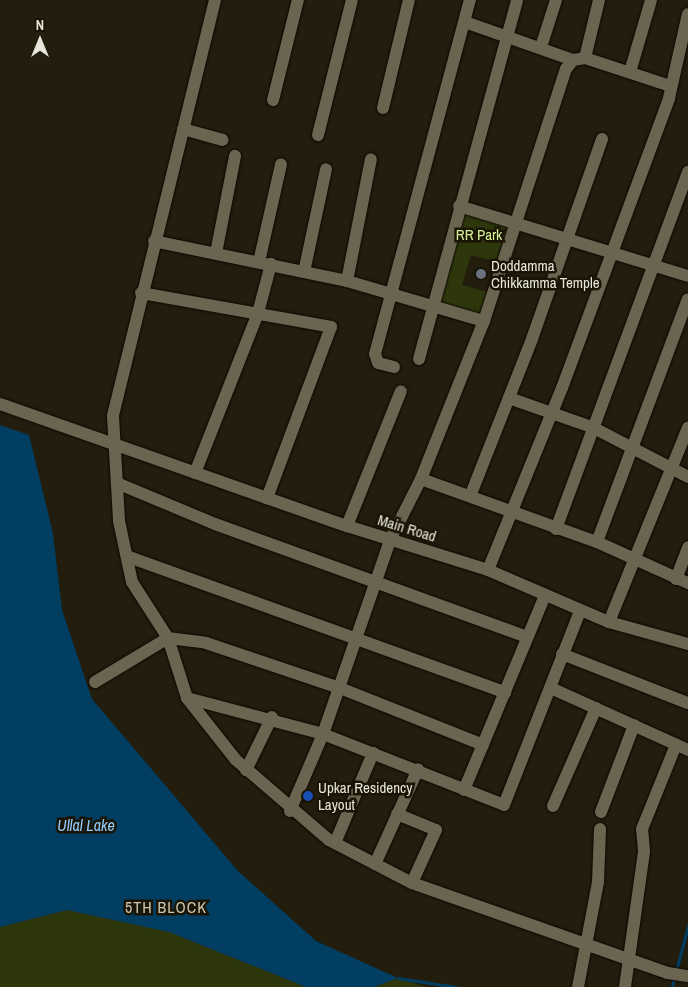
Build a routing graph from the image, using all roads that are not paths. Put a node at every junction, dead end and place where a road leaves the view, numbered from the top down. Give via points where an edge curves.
1 (215, 0) edge
2 (298, 0) edge
3 (352, 0) edge
4 (409, 0) edge
5 (470, 0) edge
6 (516, 0) edge
7 (556, 0) edge
8 (598, 0) edge
9 (651, 0) edge
10 (688, 14) edge
11 (464, 22) junction
12 (508, 36) junction
13 (541, 47) junction
14 (579, 59) junction
15 (630, 72) junction
16 (670, 86) junction
17 (273, 100) dead end
18 (383, 108) dead end
19 (183, 129) junction
20 (318, 135) dead end
21 (602, 139) dead end
22 (223, 140) dead end
23 (235, 156) dead end
24 (371, 159) dead end
25 (281, 164) dead end
26 (326, 169) dead end
27 (688, 172) edge
28 (460, 206) junction
29 (518, 224) junction
30 (154, 241) junction
31 (566, 241) junction
32 (216, 253) junction
33 (608, 253) junction
34 (265, 263) junction
35 (655, 266) junction
36 (304, 272) junction
37 (688, 276) edge
38 (347, 281) junction
39 (391, 292) junction
40 (141, 293) junction
41 (688, 299) edge
42 (432, 305) junction
43 (258, 313) junction
44 (484, 321) junction
45 (419, 359) dead end
46 (394, 367) dead end
47 (401, 391) dead end
48 (509, 398) junction
49 (0, 404) edge
50 (549, 411) junction
51 (688, 427) edge
52 (594, 428) junction
53 (115, 442) junction
54 (632, 451) junction
55 (672, 469) junction
56 (195, 473) junction
57 (688, 477) edge
58 (420, 479) junction
59 (117, 483) junction
60 (471, 494) junction
61 (267, 498) junction
62 (511, 511) junction
63 (347, 526) junction
64 (556, 529) junction
65 (390, 540) junction
66 (597, 542) junction
67 (688, 547) edge
68 (129, 557) junction
69 (636, 561) junction
70 (488, 570) junction
71 (682, 581) edge
72 (377, 583) junction
73 (544, 595) junction
74 (580, 611) junction
75 (608, 622) junction
76 (527, 637) junction
77 (168, 638) junction
78 (357, 640) junction
79 (688, 644) edge
80 (562, 654) junction
81 (95, 682) dead end
82 (340, 688) junction
83 (553, 689) junction
84 (505, 692) junction
85 (187, 698) junction
86 (688, 703) edge
87 (596, 708) junction
88 (272, 717) junction
89 (634, 725) junction
90 (323, 734) junction
91 (483, 745) junction
92 (682, 748) edge
93 (373, 752) junction
94 (418, 769) junction
95 (246, 770) junction
96 (464, 790) junction
97 (553, 806) dead end
98 (290, 811) junction
99 (601, 812) dead end
100 (397, 814) junction
101 (600, 829) dead end
102 (335, 843) junction
103 (375, 864) junction
104 (412, 883) junction
105 (584, 944) junction
106 (629, 960) junction
107 (688, 976) edge
108 (578, 987) edge
109 (625, 987) edge

1 - 19 street
2 - 17 street
3 - 20 street
4 - 18 street
5 - 11 street
6 - 12 street
7 - 13 street
8 - 14 street
9 - 15 street
10 - 16 street
11 - 12 street
11 - 39 street
12 - 13 street
12 - 28 street
13 - 14 street
14 - 15 street
14 - 29 street via 566,69
15 - 16 street
16 - 33 street via 669,98
19 - 22 street
19 - 30 street
21 - 31 street
23 - 32 street
24 - 38 street
25 - 34 street
26 - 36 street
27 - 35 street
28 - 29 street
28 - 42 street
29 - 31 street
29 - 44 street
30 - 32 street
30 - 40 street
31 - 33 street
31 - 48 street
32 - 34 street
33 - 35 street
33 - 50 street via 562,388
34 - 36 street
34 - 43 street
35 - 37 street
35 - 52 street
36 - 38 street
38 - 39 street
39 - 42 street
39 - 46 street via 375,354 378,363
40 - 43 street
40 - 53 street via 113,416
41 - 54 street
42 - 44 street
42 - 45 street
43 - 56 street
43 - 61 street via 331,327
44 - 58 street
47 - 63 street
48 - 50 street
48 - 60 street
49 - 53 street, Main Road
50 - 52 street
50 - 62 street
51 - 55 street
52 - 54 street
52 - 64 street
53 - 56 street, Main Road
53 - 59 street
54 - 55 street
54 - 66 street
55 - 57 street
55 - 69 street
56 - 61 street, Main Road
58 - 60 street
58 - 65 street
59 - 68 street via 119,521
59 - 72 street
60 - 62 street
61 - 63 street, Main Road
62 - 64 street
62 - 70 street
63 - 65 street, Main Road
64 - 66 street
65 - 70 street, Main Road
65 - 72 street
66 - 69 street
67 - 71 street
68 - 77 street via 132,582
68 - 78 street
69 - 71 street
69 - 75 street
70 - 73 street, Main Road
72 - 76 street
72 - 78 street
73 - 74 street, Main Road
73 - 76 street
74 - 75 street, Main Road
74 - 80 street
75 - 79 street, Main Road
76 - 84 street
77 - 81 street
77 - 82 street via 206,643
77 - 85 street
78 - 82 street
78 - 84 street
80 - 83 street
80 - 86 street
82 - 90 street
82 - 91 street
83 - 87 street
83 - 96 street via 504,805
84 - 91 street
85 - 88 street
85 - 95 street
87 - 89 street
87 - 97 street
88 - 90 street
88 - 95 street
89 - 92 street
89 - 99 street
90 - 93 street
90 - 98 street
91 - 96 street
92 - 106 street via 642,829 644,851
93 - 94 street
93 - 102 street
94 - 96 street
94 - 100 street
95 - 98 street
98 - 102 street
100 - 103 street
100 - 104 street via 436,830
101 - 105 street via 598,882
102 - 103 street
103 - 104 street
104 - 105 street
105 - 106 street
105 - 108 street
106 - 107 street
106 - 109 street

